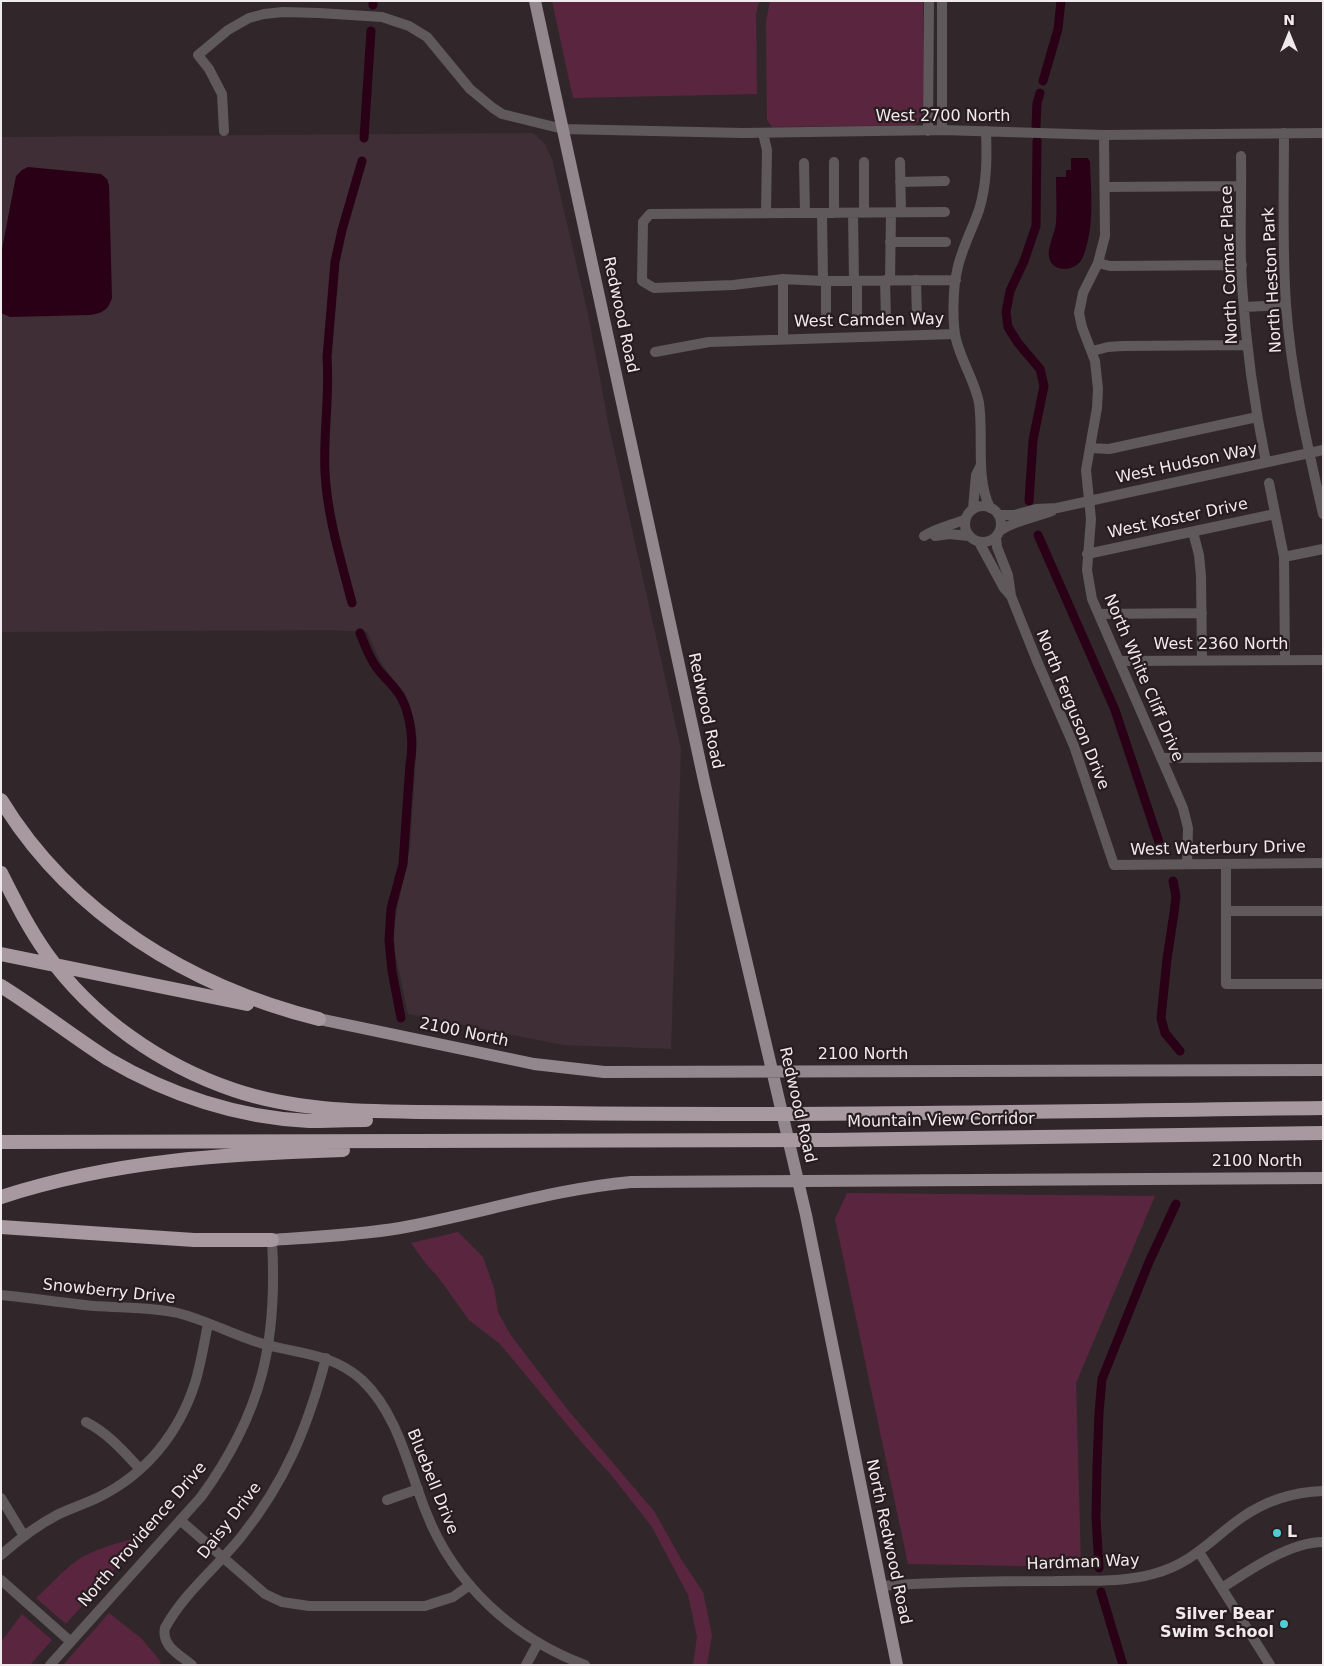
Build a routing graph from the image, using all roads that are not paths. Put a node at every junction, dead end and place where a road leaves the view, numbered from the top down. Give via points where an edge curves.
1 (534, 1) edge
2 (929, 1) edge
3 (942, 1) edge
4 (563, 130) junction
5 (928, 130) junction
6 (942, 130) junction
7 (224, 131) dead end
8 (986, 132) junction
9 (763, 133) junction
10 (1284, 133) junction
11 (1323, 133) edge
12 (1104, 135) junction
13 (1241, 156) dead end
14 (804, 162) dead end
15 (834, 162) dead end
16 (864, 162) dead end
17 (900, 162) dead end
18 (945, 181) dead end
19 (900, 182) junction
20 (1242, 186) junction
21 (1105, 187) junction
22 (766, 212) junction
23 (896, 212) junction
24 (946, 212) dead end
25 (805, 213) junction
26 (822, 213) junction
27 (834, 213) junction
28 (853, 213) junction
29 (864, 213) junction
30 (890, 242) junction
31 (946, 242) dead end
32 (1098, 263) junction
33 (1242, 265) junction
34 (783, 279) junction
35 (888, 280) junction
36 (916, 280) junction
37 (956, 280) junction
38 (825, 281) junction
39 (855, 281) junction
40 (1286, 305) junction
41 (1244, 307) junction
42 (916, 318) dead end
43 (826, 319) dead end
44 (856, 319) dead end
45 (886, 319) dead end
46 (955, 334) junction
47 (783, 338) junction
48 (1247, 345) junction
49 (655, 352) dead end
50 (1092, 352) junction
51 (1257, 417) junction
52 (1090, 448) junction
53 (1323, 450) edge
54 (1309, 453) junction
55 (1266, 462) junction
56 (980, 467) junction
57 (1269, 484) dead end
58 (1090, 501) junction
59 (990, 508) junction
60 (1057, 508) junction
61 (973, 509) junction
62 (1275, 514) junction
63 (1323, 514) edge
64 (999, 515) junction
65 (966, 519) junction
66 (1193, 532) junction
67 (998, 533) junction
68 (969, 536) junction
69 (979, 542) junction
70 (1323, 548) edge
71 (1087, 554) junction
72 (1284, 557) junction
73 (1011, 596) junction
74 (1202, 613) junction
75 (1099, 614) junction
76 (1202, 660) junction
77 (1285, 660) junction
78 (1323, 660) edge
79 (1119, 661) junction
80 (1323, 756) edge
81 (1161, 758) junction
82 (1, 800) edge
83 (1323, 863) edge
84 (1187, 864) junction
85 (1226, 864) junction
86 (1114, 865) joint
87 (1, 873) edge
88 (1323, 911) edge
89 (1226, 912) junction
90 (1, 954) edge
91 (1323, 984) edge
92 (1, 986) edge
93 (319, 1019) junction
94 (1323, 1070) edge
95 (773, 1072) junction
96 (1323, 1108) edge
97 (587, 1114) junction
98 (1323, 1133) edge
99 (560, 1141) junction
100 (1, 1142) edge
101 (1323, 1178) edge
102 (798, 1182) junction
103 (1, 1197) edge
104 (1, 1227) edge
105 (272, 1240) junction
106 (1, 1295) edge
107 (208, 1324) junction
108 (269, 1345) junction
109 (326, 1358) junction
110 (86, 1422) dead end
111 (848, 1426) joint
112 (140, 1470) junction
113 (418, 1489) junction
114 (1323, 1491) edge
115 (1, 1498) edge
116 (387, 1500) dead end
117 (180, 1520) junction
118 (24, 1536) junction
119 (1323, 1542) edge
120 (1199, 1552) junction
121 (1, 1555) edge
122 (223, 1558) junction
123 (1, 1580) edge
124 (470, 1585) junction
125 (880, 1586) junction
126 (1222, 1588) junction
127 (71, 1642) junction
128 (538, 1643) junction
129 (50, 1665) edge
130 (192, 1665) edge
131 (526, 1665) edge
132 (585, 1665) edge
133 (897, 1665) edge
134 (1270, 1665) edge

1 - 4 main road, Redwood Road
2 - 5 street
3 - 6 street
4 - 7 street, West 2700 North via 502,114 493,108 470,89 427,37 409,26 382,18 283,12 249,18 228,30 198,55 222,94
4 - 9 street, West 2700 North
4 - 95 main road, Redwood Road via 705,785
5 - 6 street, West 2700 North
5 - 9 street, West 2700 North
6 - 8 street, West 2700 North
8 - 12 street, West 2700 North
8 - 37 street via 986,180
9 - 22 street via 767,150
10 - 11 street, West 2700 North
10 - 12 street, West 2700 North
10 - 40 street, North Heston Park
12 - 21 street, North White Cliff Drive
13 - 20 street, North Cormac Place
14 - 25 street
15 - 27 street
16 - 29 street
17 - 19 street
18 - 19 street
19 - 23 street
20 - 21 street
20 - 33 street, North Cormac Place
21 - 32 street, North White Cliff Drive via 1104,236
22 - 25 street
22 - 34 street via 650,214 643,222 642,281 654,288 733,285
23 - 24 street
23 - 29 street
23 - 30 street
25 - 26 street
26 - 27 street
26 - 38 street
27 - 28 street
28 - 29 street
28 - 39 street
30 - 31 street
30 - 35 street
32 - 33 street via 1110,266
32 - 50 street, North White Cliff Drive via 1083,292 1079,313
33 - 41 street, North Cormac Place
34 - 38 street
34 - 47 street
35 - 36 street
35 - 39 street
35 - 45 street
36 - 37 street
36 - 42 street
37 - 46 street
38 - 39 street
38 - 43 street
39 - 44 street
40 - 41 street
40 - 54 street, North Heston Park via 1294,377
41 - 48 street, North Cormac Place
46 - 47 street, West Camden Way
46 - 56 street via 978,401
47 - 49 street, West Camden Way via 709,342
48 - 50 street via 1123,346
48 - 51 street, North Cormac Place
50 - 52 street, North White Cliff Drive via 1098,398
51 - 52 street via 1109,449
51 - 55 street, North Cormac Place
52 - 58 street, North White Cliff Drive via 1086,470
53 - 54 street, West Hudson Way
54 - 55 street, West Hudson Way
54 - 63 street, North Heston Park
55 - 58 street, West Hudson Way
56 - 59 street
56 - 61 street via 976,475
57 - 62 street
58 - 60 street, West Hudson Way
58 - 71 street, North White Cliff Drive
59 - 61 street
59 - 64 street
60 - 64 street, West Hudson Way
60 - 67 street, West Hudson Way via 1009,524
61 - 65 street
62 - 66 street, West Koster Drive
62 - 72 street
64 - 67 street
65 - 68 street
65 - 68 street via 924,536
66 - 71 street, West Koster Drive
66 - 74 street via 1200,566
67 - 69 street via 991,541
67 - 73 street, North Ferguson Drive via 997,547 1008,575
68 - 69 street
69 - 73 street, North Ferguson Drive
70 - 72 street
71 - 75 street, North White Cliff Drive via 1088,585
72 - 77 street
73 - 86 street, North Ferguson Drive via 1074,746
74 - 75 street
74 - 76 street
75 - 79 street, North White Cliff Drive
76 - 77 street, West 2360 North
76 - 79 street, West 2360 North
77 - 78 street, West 2360 North
79 - 81 street, North White Cliff Drive
80 - 81 street
81 - 84 street, North White Cliff Drive via 1185,814
82 - 93 highway via 56,872 102,915 136,940 176,965 223,988 270,1006
83 - 85 street, West Waterbury Drive
84 - 85 street, West Waterbury Drive
84 - 86 street, West Waterbury Drive
85 - 89 street
87 - 97 highway via 38,940 82,996 140,1043 174,1064 213,1082 275,1101 340,1110
88 - 89 street
89 - 91 street via 1226,984
90 - 93 highway
92 - 97 highway via 127,1069 187,1096 248,1113 310,1121
93 - 95 main road, 2100 North via 512,1060 578,1070
94 - 95 main road, 2100 North
95 - 102 main road, Redwood Road
96 - 97 highway, Mountain View Corridor
98 - 99 highway, Mountain View Corridor
99 - 100 highway
99 - 103 highway via 186,1159 83,1174
101 - 102 main road, 2100 North
102 - 105 main road via 613,1184 400,1228
102 - 111 main road, Redwood Road
104 - 105 highway via 186,1239
105 - 108 street, North Providence Drive via 273,1300
106 - 107 street, Snowberry Drive via 159,1310
107 - 108 street, Snowberry Drive
107 - 112 street via 196,1381 184,1411 167,1441
108 - 109 street, Bluebell Drive
108 - 117 street, North Providence Drive via 255,1399 239,1435 212,1482
109 - 113 street, Bluebell Drive via 354,1374 375,1395 396,1432
109 - 122 street, Daisy Drive via 309,1417 291,1460 261,1511
110 - 112 street via 110,1437
111 - 125 main road, North Redwood Road
112 - 118 street via 111,1491 56,1516
113 - 116 street
113 - 124 street, Bluebell Drive via 441,1544
114 - 120 street, Hardman Way via 1295,1494 1267,1503 1242,1517
115 - 118 street
117 - 122 street
117 - 127 street, North Providence Drive
118 - 121 street
119 - 126 street via 1302,1546 1263,1562
120 - 125 street, Hardman Way via 1170,1568 1133,1578
120 - 126 street
122 - 124 street via 265,1594 300,1606 425,1606 443,1601
122 - 130 street, Daisy Drive via 165,1628 165,1638 170,1647
123 - 127 street
124 - 128 street, Bluebell Drive via 503,1618
125 - 133 main road, North Redwood Road
126 - 134 street
127 - 129 street, North Providence Drive
128 - 131 street
128 - 132 street, Bluebell Drive

